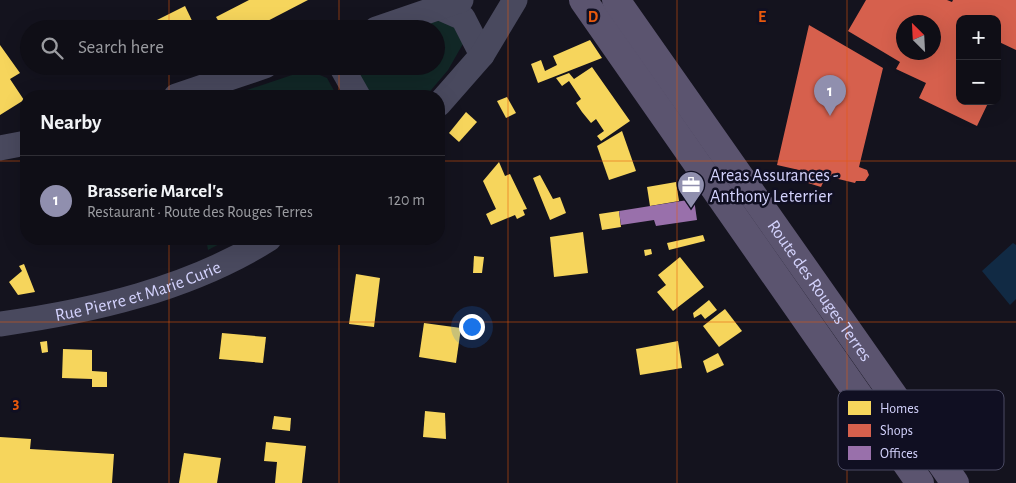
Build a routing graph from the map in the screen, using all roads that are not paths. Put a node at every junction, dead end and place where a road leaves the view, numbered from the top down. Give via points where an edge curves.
1 (515, 0) edge
2 (583, 0) edge
3 (616, 0) edge
4 (450, 4) edge
5 (403, 20) edge
6 (482, 55) junction
7 (238, 75) edge
8 (194, 90) edge
9 (445, 97) edge
10 (20, 144) edge
11 (0, 148) edge
12 (258, 245) edge
13 (0, 324) edge
14 (855, 390) edge
15 (890, 390) edge
16 (911, 470) edge
17 (946, 470) edge
18 (920, 483) edge
19 (955, 483) edge

1 - 6 street
2 - 14 main road, Route des Rouges Terres
3 - 15 main road, Route des Rouges Terres
4 - 5 street
4 - 6 street via 463,18
6 - 9 street
7 - 8 street
10 - 11 street
12 - 13 street, Rue Pierre et Marie Curie via 210,270 111,304
16 - 18 main road, Route des Rouges Terres
17 - 19 main road, Route des Rouges Terres

